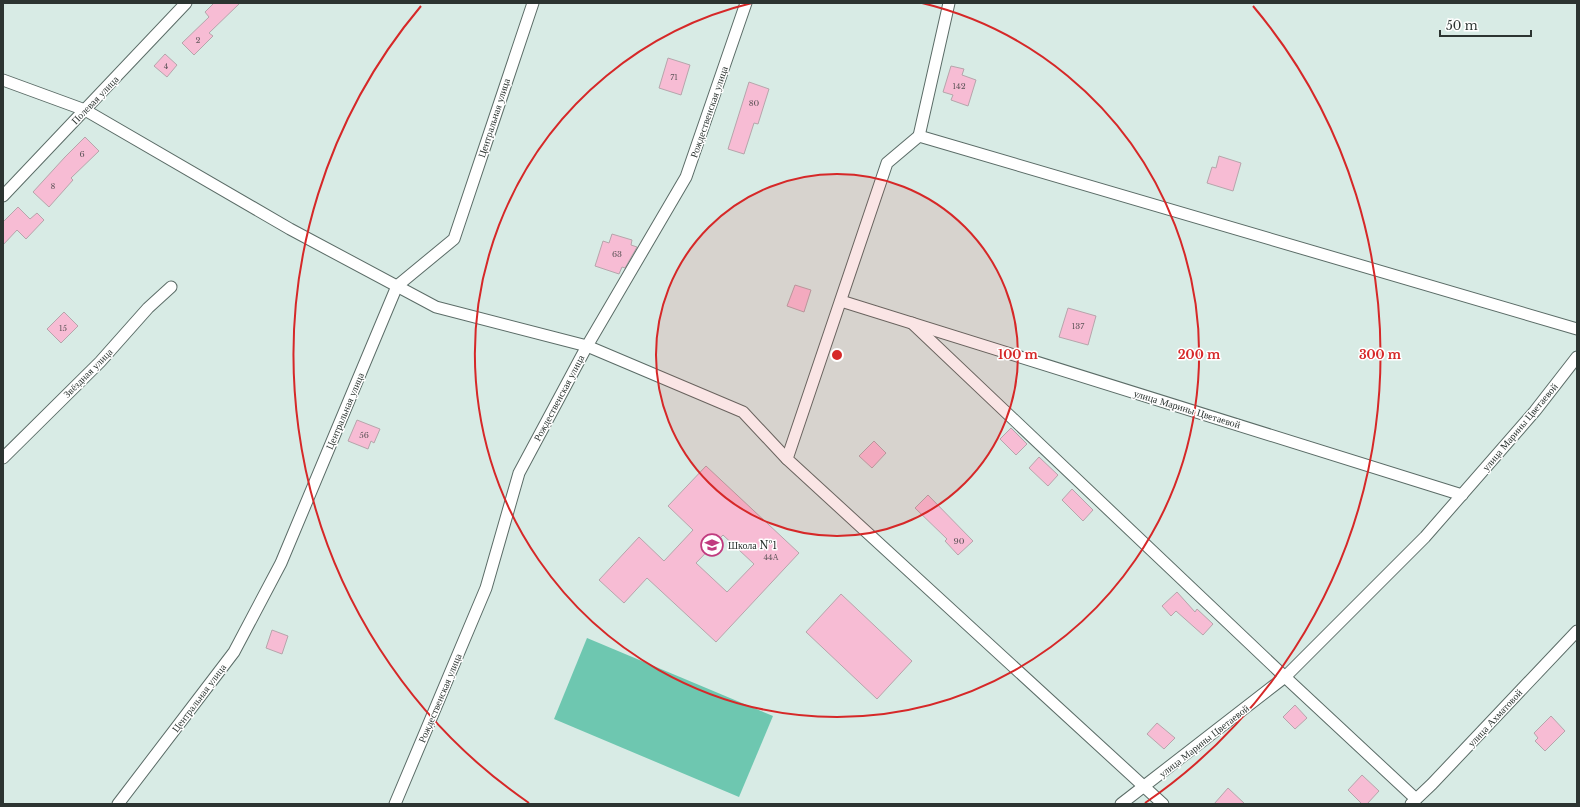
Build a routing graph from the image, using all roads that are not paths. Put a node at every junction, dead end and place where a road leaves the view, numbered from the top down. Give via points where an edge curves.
1 (186, 3) edge
2 (532, 3) edge
3 (746, 3) edge
4 (949, 3) edge
5 (3, 80) edge
6 (85, 110) junction
7 (919, 136) junction
8 (3, 196) edge
9 (171, 286) dead end
10 (397, 286) junction
11 (841, 301) junction
12 (912, 323) junction
13 (1577, 329) edge
14 (587, 346) junction
15 (1577, 357) edge
16 (3, 458) edge
17 (787, 459) junction
18 (1462, 495) junction
19 (1577, 631) edge
20 (1285, 677) junction
21 (1145, 786) junction
22 (1414, 801) edge
23 (118, 804) edge
24 (395, 804) edge
25 (1121, 804) edge
26 (1164, 804) edge

1 - 6 street, Полевая улица
2 - 10 street, Центральная улица via 454,239
3 - 14 street, Рождественская улица via 686,177
4 - 7 street
5 - 6 street
6 - 8 street, Полевая улица
6 - 10 street via 290,230
7 - 11 street via 887,164
7 - 13 street
9 - 16 street, Звёздная улица via 100,362
10 - 14 street via 436,307
10 - 23 street, Центральная улица via 281,563 234,652
11 - 12 street, улица Марины Цветаевой
11 - 17 street
12 - 18 street, улица Марины Цветаевой
12 - 20 street, улица Марины Цветаевой
14 - 17 street via 743,412
14 - 24 street, Рождественская улица via 519,473 486,588
15 - 18 street, улица Марины Цветаевой via 1535,411
17 - 21 street
18 - 20 street, улица Марины Цветаевой via 1425,537
19 - 22 street, улица Ахматовой
20 - 21 street, улица Марины Цветаевой
20 - 22 street, улица Марины Цветаевой
21 - 25 street, улица Марины Цветаевой
21 - 26 street

